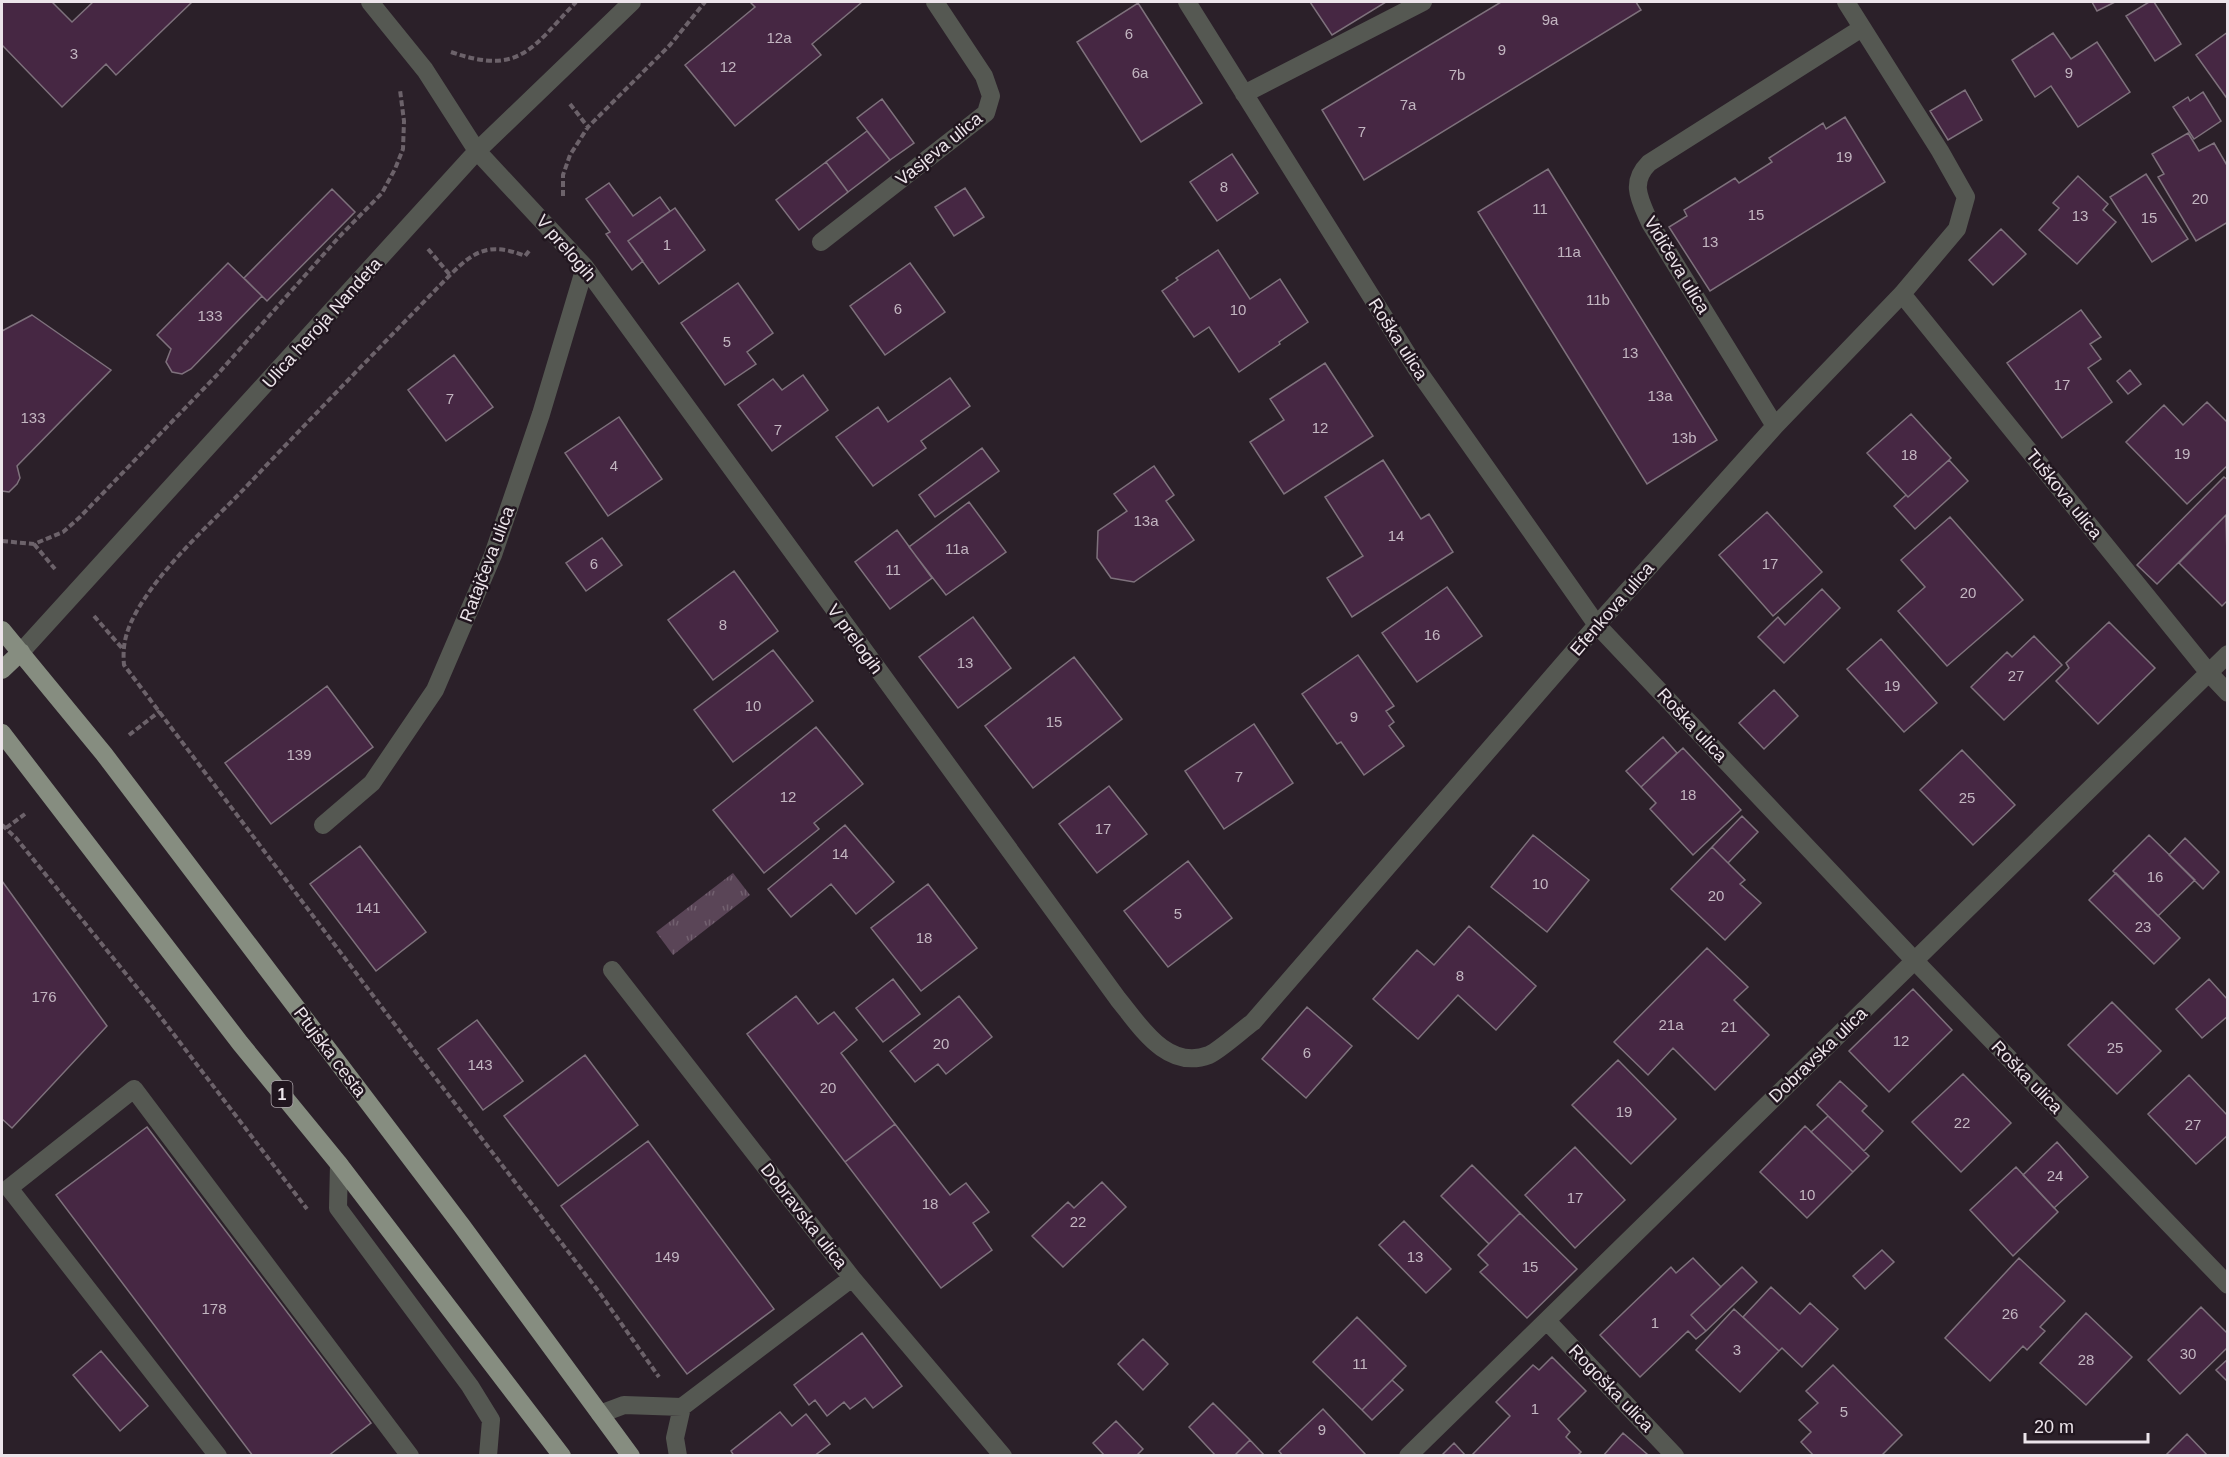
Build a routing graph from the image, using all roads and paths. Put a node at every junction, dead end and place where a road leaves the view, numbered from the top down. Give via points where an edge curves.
1 (370, 2) edge
2 (576, 2) edge
3 (632, 2) edge
4 (705, 2) edge
5 (935, 2) edge
6 (1187, 2) edge
7 (1423, 2) edge
8 (1845, 2) edge
9 (1862, 28) junction
10 (449, 51) dead end
11 (399, 90) dead end
12 (1244, 94) junction
13 (477, 152) junction
14 (563, 200) dead end
15 (820, 242) dead end
16 (525, 256) dead end
17 (585, 267) junction
18 (1902, 294) junction
19 (1775, 426) junction
20 (2, 541) edge
21 (1597, 625) junction
22 (2, 630) edge
23 (21, 652) junction
24 (2228, 654) edge
25 (2, 670) edge
26 (2209, 673) junction
27 (2228, 693) edge
28 (160, 711) junction
29 (2, 733) edge
30 (129, 735) dead end
31 (28, 812) dead end
32 (2, 825) edge
33 (323, 825) dead end
34 (6, 828) junction
35 (1914, 960) junction
36 (612, 970) dead end
37 (1254, 1022) joint
38 (339, 1164) junction
39 (309, 1211) dead end
40 (852, 1278) junction
41 (2228, 1286) edge
42 (1547, 1321) junction
43 (661, 1378) dead end
44 (682, 1407) junction
45 (600, 1414) junction
46 (218, 1455) edge
47 (410, 1455) edge
48 (488, 1455) edge
49 (562, 1455) edge
50 (631, 1455) edge
51 (678, 1455) edge
52 (1004, 1455) edge
53 (1408, 1455) edge
54 (1675, 1455) edge

1 - 13 street, V prelogih via 425,70
2 - 10 path via 529,51 518,57 472,60
3 - 13 street, Ulica heroja Nandeta
4 - 14 path via 670,45 588,127 570,155 563,175
5 - 15 street, Vasjeva ulica via 984,76 991,96 986,113
6 - 12 street, Roška ulica
7 - 12 street
8 - 9 street
9 - 18 street, Efenkova ulica via 1966,197 1957,229
9 - 19 street, Vidičeva ulica via 1649,163 1637,180 1650,223
11 - 20 path via 403,149 382,193 216,376 80,517 63,532 34,544
12 - 21 street, Roška ulica via 1416,368
13 - 17 street, V prelogih
13 - 23 street, Ulica heroja Nandeta
16 - 28 path via 507,249 483,250 468,258 163,576 138,609 122,648 124,665
17 - 33 street, Ratajčeva ulica via 493,555 435,690 372,783
17 - 37 street, V prelogih via 1118,999 1155,1044 1182,1059 1209,1055
18 - 19 street, Efenkova ulica
18 - 26 street, Tuškova ulica
19 - 21 street, Efenkova ulica
21 - 35 street, Roška ulica
21 - 37 street, Efenkova ulica
22 - 23 main road, Ptujska cesta
23 - 25 main road
23 - 45 main road, Ptujska cesta via 104,754
24 - 26 street, Dobravska ulica
26 - 27 street, Tuškova ulica
26 - 35 street, Dobravska ulica
28 - 30 path
28 - 43 path
29 - 38 main road, 1 via 233,1034
31 - 34 path
32 - 34 path
34 - 39 path via 156,1011
35 - 41 street, Roška ulica
35 - 42 street, Dobravska ulica
36 - 40 street, Dobravska ulica
38 - 48 street via 338,1208 491,1420
38 - 49 main road, 1
40 - 44 street
40 - 52 street, Dobravska ulica
42 - 53 street, Dobravska ulica
42 - 54 street, Rogoška ulica
44 - 45 street via 624,1405
44 - 51 street via 675,1438
45 - 50 main road, Ptujska cesta
46 - 47 street via 9,1188 134,1089

